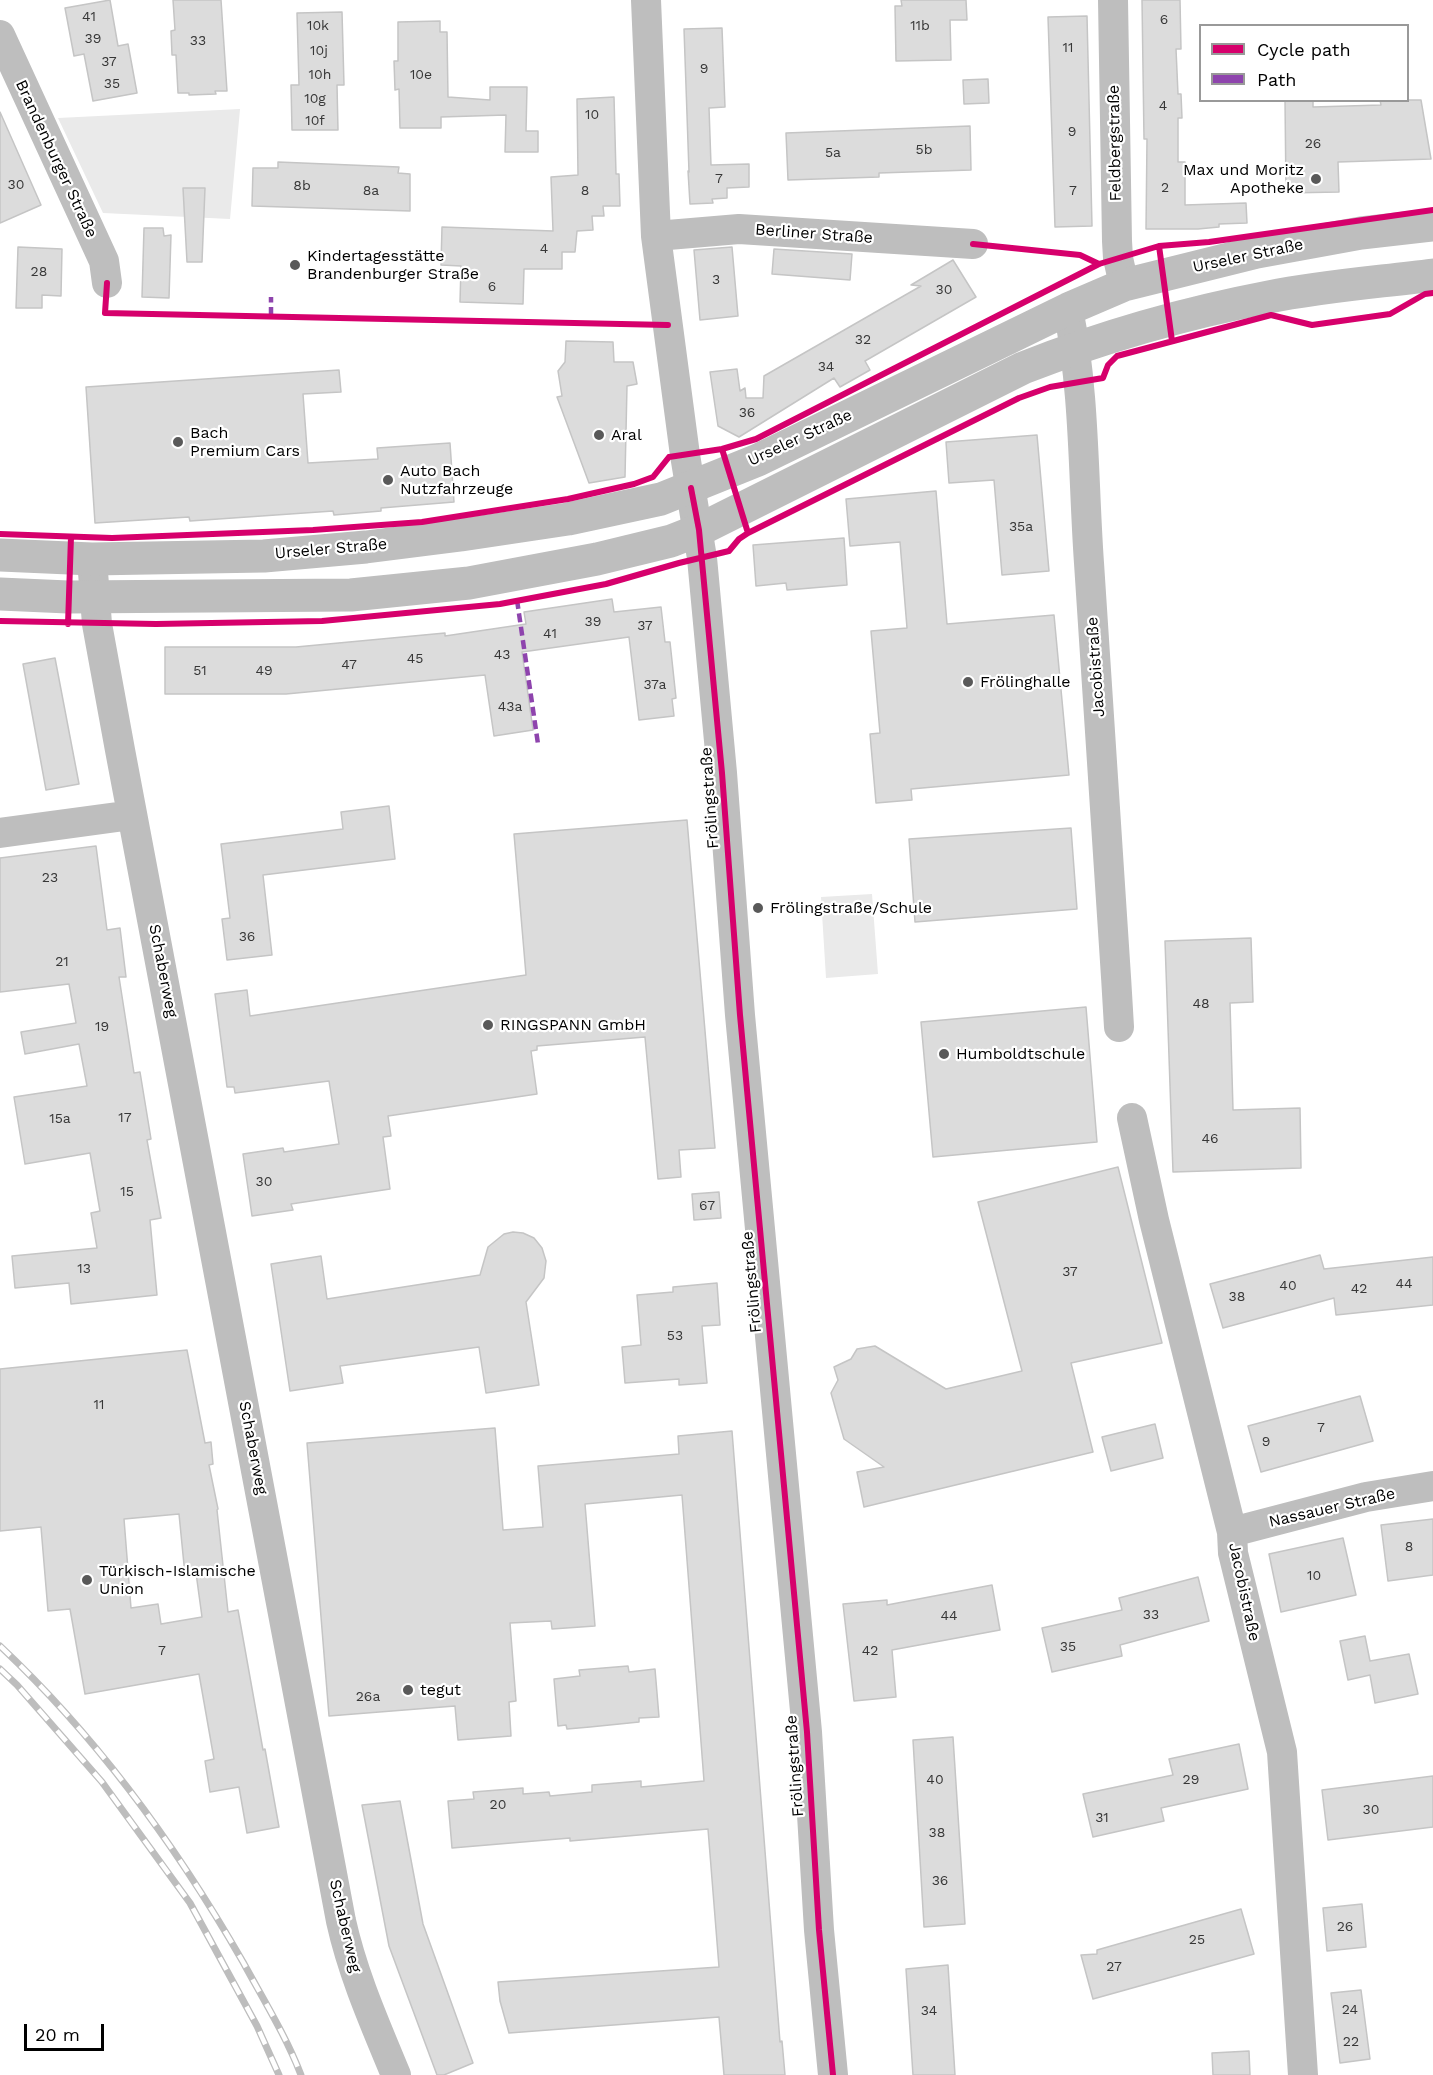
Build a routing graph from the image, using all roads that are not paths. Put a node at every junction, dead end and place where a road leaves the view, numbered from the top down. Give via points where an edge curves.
1 (646, 0) edge
2 (1113, 0) edge
3 (0, 35) edge
4 (1433, 225) edge
5 (656, 236) junction
6 (973, 244) dead end
7 (1433, 275) edge
8 (107, 284) dead end
9 (1124, 285) junction
10 (1068, 309) junction
11 (1076, 347) junction
12 (691, 488) junction
13 (699, 530) junction
14 (0, 555) edge
15 (93, 559) junction
16 (0, 594) edge
17 (95, 596) junction
18 (132, 815) junction
19 (0, 833) edge
20 (1119, 1027) dead end
21 (1132, 1118) dead end
22 (1433, 1486) edge
23 (1232, 1532) junction
24 (396, 2075) edge
25 (833, 2075) edge
26 (1303, 2075) edge

1 - 5 street
2 - 9 street, Feldbergstraße via 1117,241
3 - 8 street, Brandenburger Straße via 104,261
4 - 9 street, Urseler Straße via 1360,233 1257,252
5 - 6 street, Berliner Straße via 739,229
5 - 12 street
7 - 11 street via 1270,297
9 - 10 street, Urseler Straße
10 - 11 street, Jacobistraße
10 - 12 street, Urseler Straße via 758,460
11 - 13 street via 1023,368
11 - 20 street, Jacobistraße
12 - 13 street, Frölingstraße
12 - 15 street, Urseler Straße via 661,499 568,519 437,538 264,556
13 - 17 street via 597,559 469,583 351,595
13 - 25 street, Frölingstraße via 807,1732 819,1930
14 - 15 street, Urseler Straße
15 - 17 street, Schaberweg
16 - 17 street
17 - 18 street, Schaberweg
18 - 19 street
18 - 24 street, Schaberweg via 350,1959
21 - 23 street, Jacobistraße
22 - 23 street, Nassauer Straße via 1366,1497
23 - 26 street, Jacobistraße via 1233,1553 1282,1752

